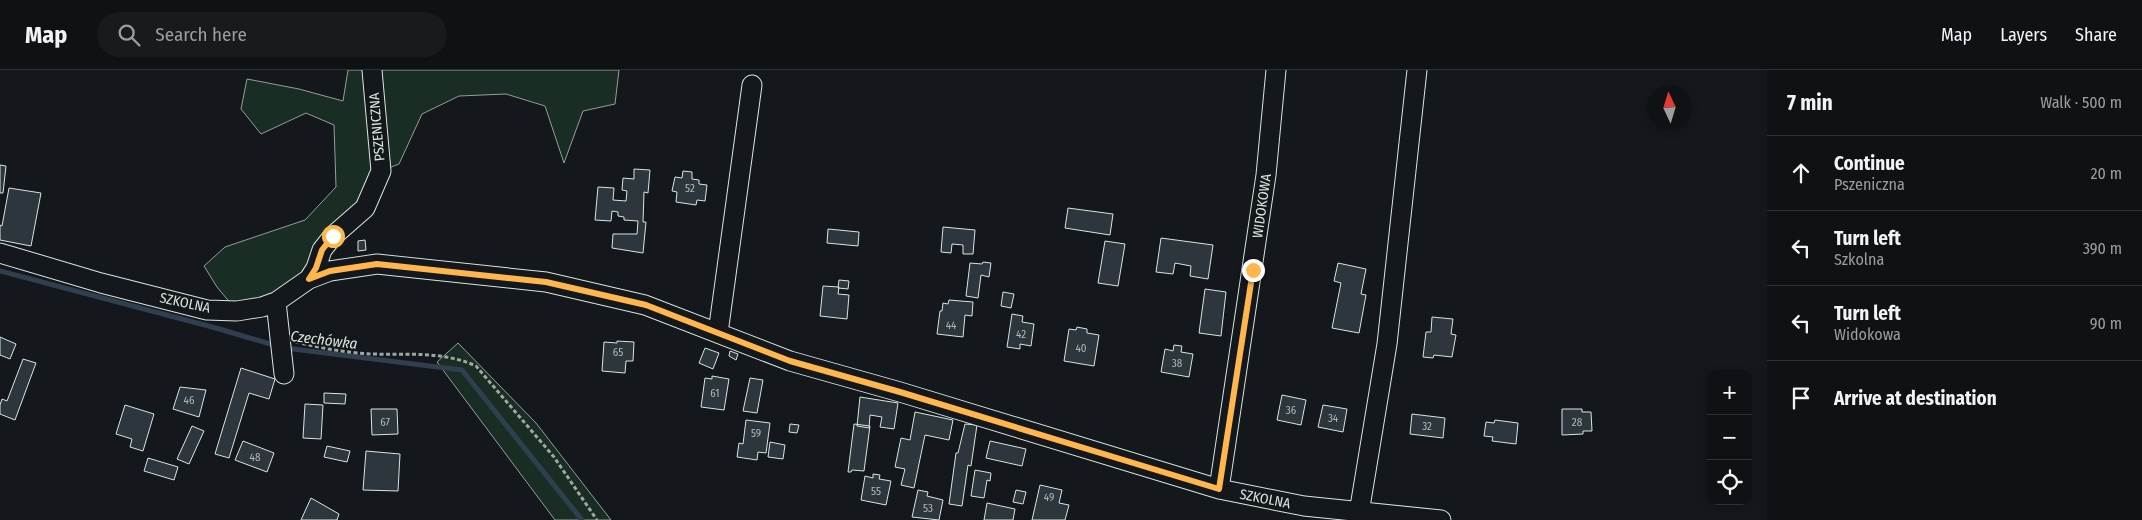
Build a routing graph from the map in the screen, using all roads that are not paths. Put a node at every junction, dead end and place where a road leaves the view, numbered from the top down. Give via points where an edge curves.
1 (372, 70) edge
2 (1276, 70) edge
3 (1417, 70) edge
4 (752, 85) dead end
5 (0, 253) edge
6 (309, 279) junction
7 (276, 302) junction
8 (718, 333) junction
9 (284, 374) dead end
10 (1219, 489) junction
11 (1359, 513) junction
12 (1441, 520) edge

1 - 6 street, PSZENICZNA via 381,170 365,208 333,236 322,250
2 - 10 street, WIDOKOWA via 1264,194
3 - 11 street via 1387,344
4 - 8 street
5 - 7 street, SZKOLNA via 207,310 237,311
6 - 7 street, SZKOLNA
6 - 8 street, SZKOLNA via 330,271 377,264 546,282 646,305
7 - 9 street
8 - 10 street, SZKOLNA via 790,361
10 - 11 street, SZKOLNA
11 - 12 street, SZKOLNA

